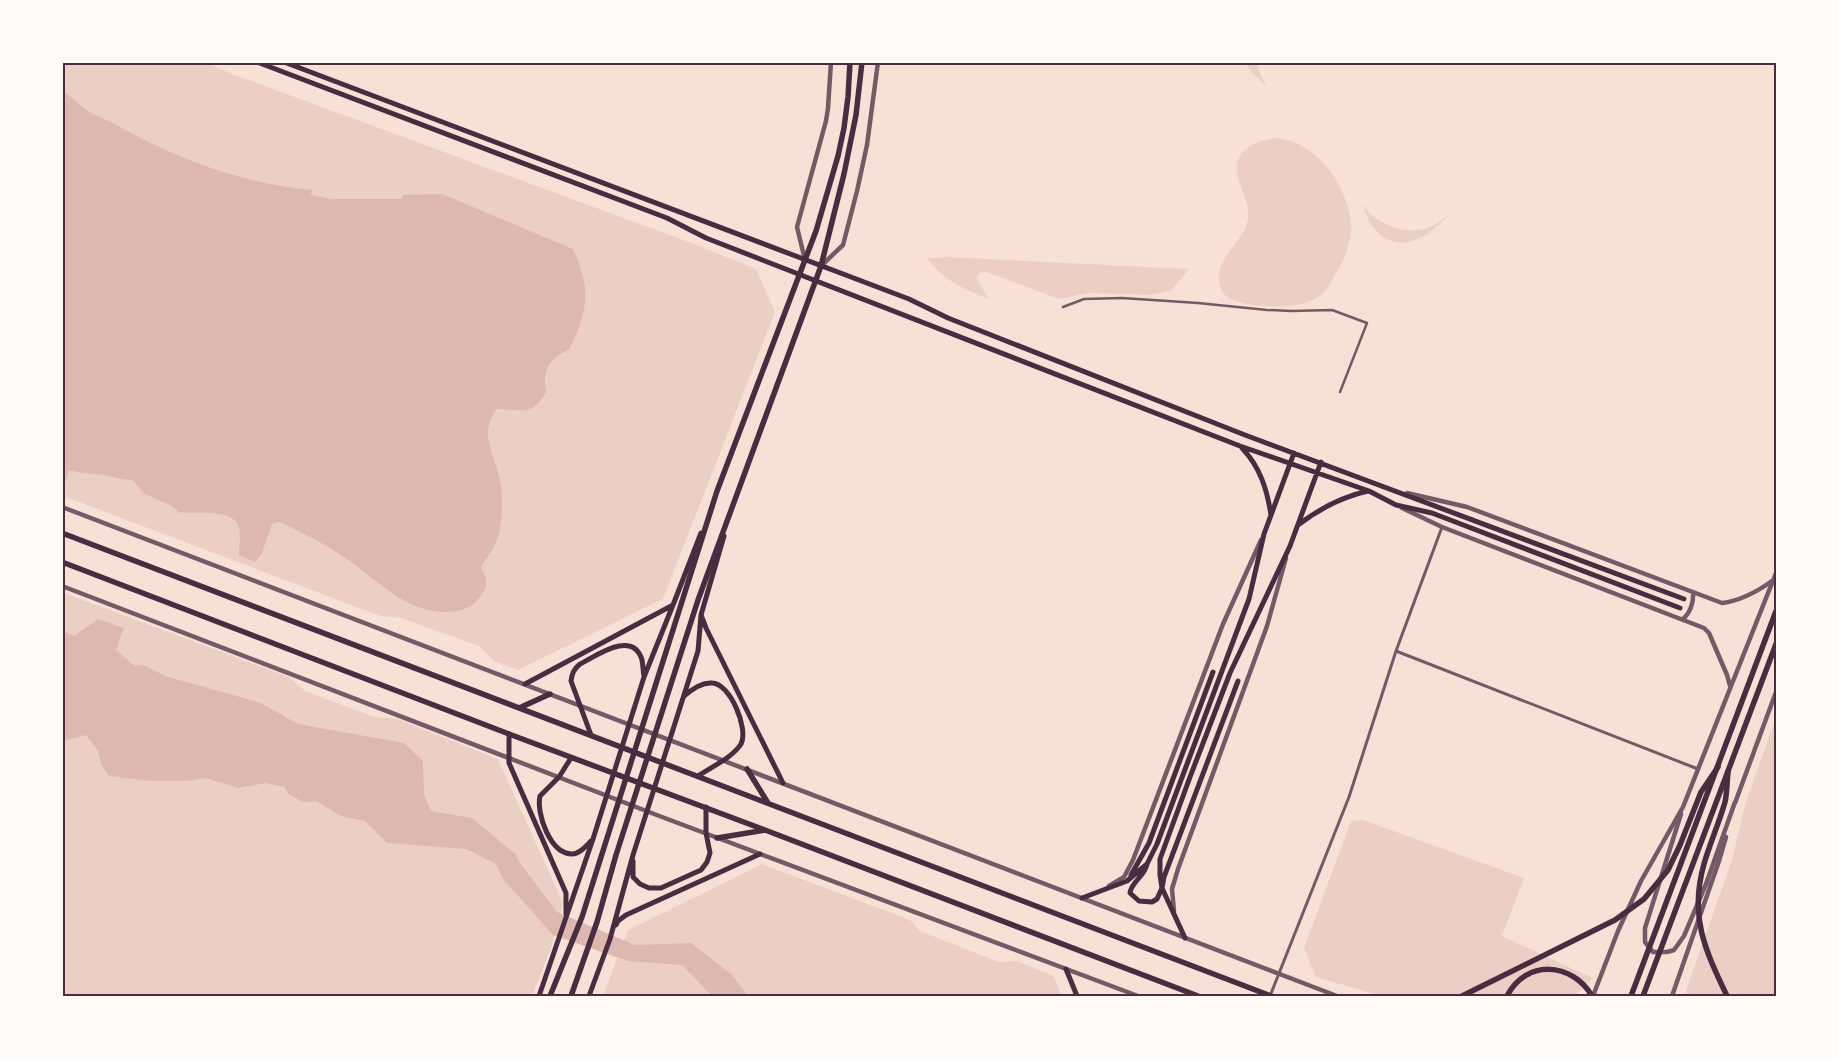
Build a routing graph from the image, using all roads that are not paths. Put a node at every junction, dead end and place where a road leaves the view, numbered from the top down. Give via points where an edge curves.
1 (257, 62) edge
2 (284, 62) edge
3 (831, 62) edge
4 (850, 62) edge
5 (862, 62) edge
6 (878, 62) edge
7 (805, 260) junction
8 (821, 266) junction
9 (800, 274) junction
10 (816, 280) junction
11 (1063, 307) dead end
12 (1340, 392) dead end
13 (1240, 446) junction
14 (1294, 453) junction
15 (1321, 462) junction
16 (1290, 463) junction
17 (1318, 472) junction
18 (1369, 490) junction
19 (717, 491) junction
20 (1398, 491) junction
21 (1396, 505) junction
22 (62, 507) edge
23 (732, 508) junction
24 (1271, 515) junction
25 (1297, 525) junction
26 (1442, 527) junction
27 (62, 533) edge
28 (1264, 534) junction
29 (1290, 546) junction
30 (64, 562) edge
31 (1776, 573) edge
32 (1773, 580) junction
33 (62, 586) edge
34 (1693, 592) junction
35 (1684, 599) dead end
36 (673, 605) junction
37 (1680, 608) dead end
38 (1776, 611) edge
39 (701, 615) junction
40 (1683, 619) junction
41 (1776, 644) edge
42 (1396, 651) junction
43 (1213, 672) dead end
44 (644, 677) junction
45 (1238, 681) dead end
46 (525, 684) junction
47 (1730, 687) junction
48 (1776, 692) edge
49 (550, 694) junction
50 (684, 696) junction
51 (579, 705) junction
52 (519, 708) junction
53 (509, 734) junction
54 (591, 735) junction
55 (508, 757) junction
56 (571, 758) junction
57 (722, 760) junction
58 (1718, 767) junction
59 (747, 769) junction
60 (1699, 770) junction
61 (698, 776) junction
62 (559, 777) junction
63 (783, 784) junction
64 (1722, 799) junction
65 (1735, 802) junction
66 (768, 803) junction
67 (1683, 806) junction
68 (706, 807) junction
69 (765, 830) junction
70 (706, 833) junction
71 (593, 838) junction
72 (718, 838) junction
73 (760, 854) junction
74 (633, 855) junction
75 (1147, 864) junction
76 (1126, 881) junction
77 (1107, 888) junction
78 (1162, 888) junction
79 (1082, 898) junction
80 (1174, 912) junction
81 (565, 924) junction
82 (1185, 938) junction
83 (610, 939) junction
84 (1066, 969) junction
85 (1278, 974) junction
86 (1598, 983) junction
87 (540, 996) edge
88 (550, 996) edge
89 (571, 996) edge
90 (589, 996) edge
91 (1077, 996) edge
92 (1138, 996) edge
93 (1198, 996) edge
94 (1271, 996) edge
95 (1337, 996) edge
96 (1462, 996) edge
97 (1507, 996) edge
98 (1588, 996) edge
99 (1593, 996) edge
100 (1631, 996) edge
101 (1643, 996) edge
102 (1672, 996) edge
103 (1726, 996) edge

1 - 9 main road via 667,218 706,238
2 - 7 main road
3 - 7 street via 826,121 797,227
4 - 7 main road via 838,156
5 - 8 main road via 852,137
6 - 8 street via 867,145 843,244
7 - 8 main road
7 - 9 main road
8 - 10 main road
8 - 14 main road
9 - 10 main road
9 - 19 main road
10 - 13 main road
10 - 23 main road
11 - 12 street via 1084,299 1122,298 1275,310 1332,310 1367,323
13 - 16 main road
13 - 24 main road via 1253,459 1267,492
14 - 15 main road
14 - 16 main road
15 - 17 main road
15 - 20 main road
16 - 17 main road
16 - 24 main road
17 - 18 main road
17 - 25 main road
18 - 21 main road
18 - 25 main road via 1352,494 1319,510
19 - 36 main road
19 - 88 main road via 582,917
20 - 34 street via 1467,507
20 - 35 main road
21 - 26 street
21 - 37 main road via 1432,513
22 - 46 street
23 - 39 main road
23 - 89 main road via 698,600
24 - 28 main road
25 - 29 main road
26 - 40 street
26 - 42 street
27 - 52 main road
28 - 75 main road via 1249,599
28 - 77 street via 1223,624 1133,860 1124,877
29 - 78 main road via 1230,673 1190,777 1160,859
29 - 80 street via 1264,635 1178,869 1172,889
30 - 53 main road
31 - 32 street
32 - 34 street via 1743,598 1729,602 1722,603
32 - 47 street
33 - 55 street
34 - 40 street via 1691,607
36 - 44 main road
36 - 46 main road
38 - 58 main road
39 - 50 main road via 698,651
39 - 63 main road
40 - 47 street via 1709,633
41 - 64 main road via 1728,772
42 - 60 street
42 - 85 street via 1349,797
43 - 76 main road via 1149,843
44 - 51 main road via 637,652 631,647 616,646 575,668 571,681
44 - 71 main road
45 - 78 main road
46 - 49 street
47 - 60 street
48 - 65 street
49 - 51 street
49 - 52 main road
50 - 57 main road via 694,688 712,683 729,696 743,723 744,732 736,751
50 - 74 main road
51 - 54 main road
51 - 57 street
52 - 54 main road
53 - 55 main road
53 - 56 main road
54 - 61 main road
55 - 62 street
55 - 81 main road via 566,893
56 - 62 main road
56 - 68 main road
57 - 59 street
57 - 61 main road
58 - 96 main road via 1701,792 1668,870 1644,900 1615,920
58 - 100 main road
59 - 63 street
59 - 66 main road
60 - 67 street
61 - 66 main road
62 - 70 street
62 - 71 main road via 539,800 539,811 549,837 563,852 572,854 581,851
63 - 79 street
64 - 101 main road
64 - 103 main road via 1704,866 1698,911 1705,950
65 - 67 street via 1684,936 1674,950 1652,952 1645,942 1645,928
65 - 102 street via 1719,861
66 - 94 main road
67 - 86 street via 1641,881
68 - 69 main road
68 - 70 main road
69 - 72 main road
69 - 93 main road
70 - 72 street
70 - 74 main road via 710,853 701,870 661,888 640,884 634,877
71 - 81 main road
72 - 73 street
73 - 83 main road via 626,914 618,921
73 - 84 street
74 - 83 main road
75 - 76 main road
75 - 78 main road via 1146,872 1130,893 1139,901 1152,902
76 - 77 main road
77 - 79 main road
78 - 80 main road
79 - 82 street
80 - 82 main road
81 - 87 main road
82 - 85 street
83 - 90 main road
84 - 91 main road
84 - 92 street
85 - 94 street
85 - 95 street
86 - 98 street
86 - 99 street
97 - 99 main road via 1521,977 1539,970 1559,970 1574,977

